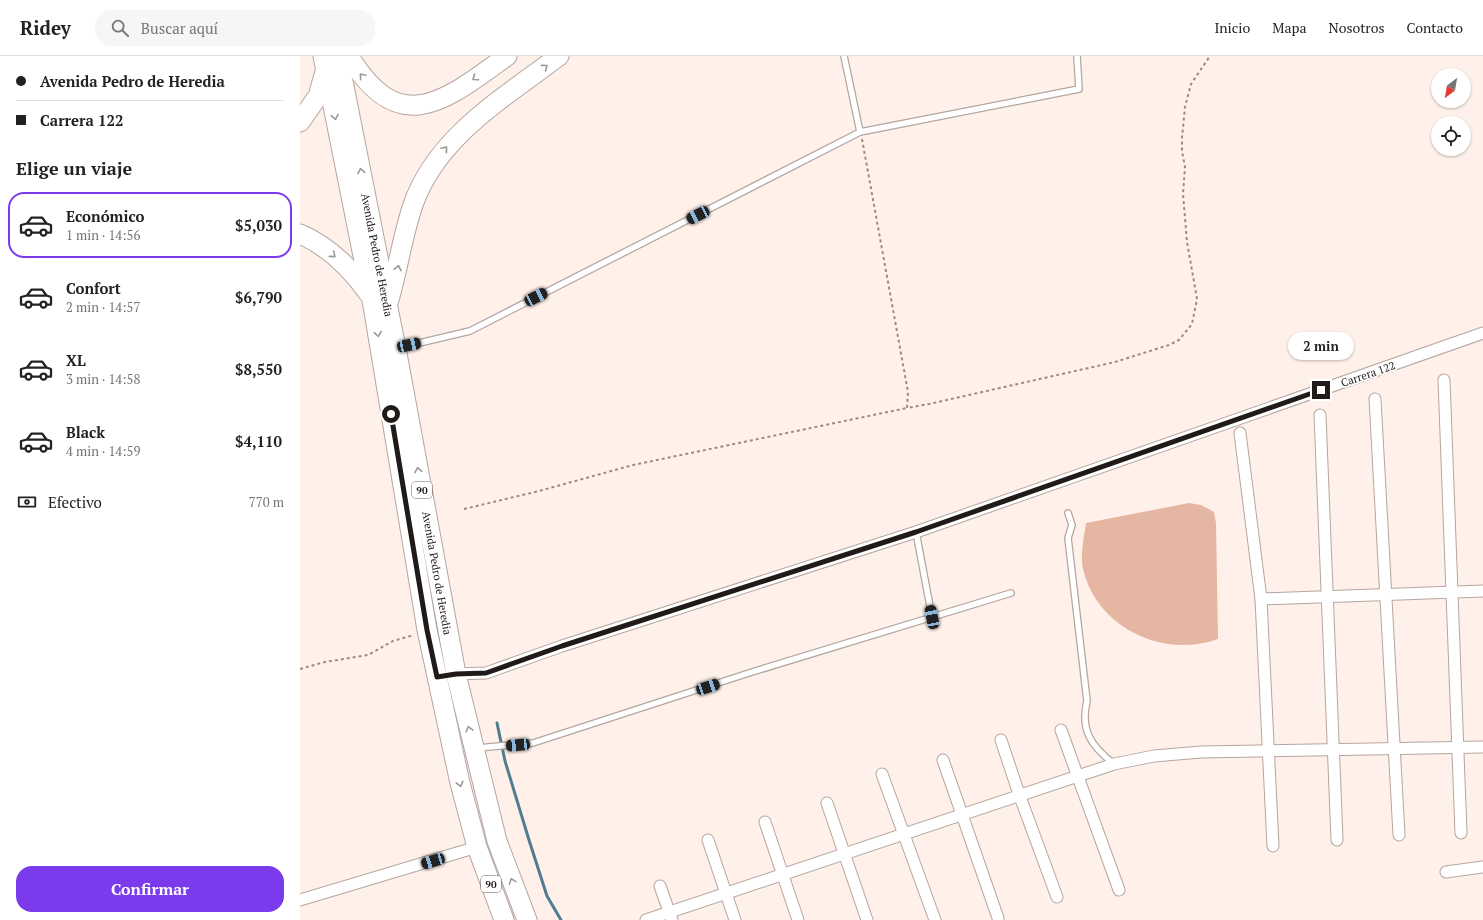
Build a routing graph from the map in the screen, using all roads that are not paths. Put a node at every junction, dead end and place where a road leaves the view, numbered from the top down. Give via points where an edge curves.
1 (349, 56) edge
2 (507, 56) edge
3 (559, 56) edge
4 (844, 56) edge
5 (1077, 56) edge
6 (329, 59) edge
7 (300, 122) edge
8 (860, 132) junction
9 (300, 234) edge
10 (371, 296) junction
11 (388, 306) junction
12 (1483, 333) edge
13 (396, 348) junction
14 (1444, 380) dead end
15 (1375, 399) dead end
16 (1320, 415) dead end
17 (1240, 433) dead end
18 (1068, 513) dead end
19 (916, 532) junction
20 (1483, 591) edge
21 (1452, 592) junction
22 (1011, 593) dead end
23 (1386, 594) junction
24 (1328, 596) junction
25 (1261, 599) junction
26 (932, 617) junction
27 (456, 674) junction
28 (437, 677) junction
29 (1061, 730) dead end
30 (1001, 740) dead end
31 (1483, 747) edge
32 (474, 748) junction
33 (1458, 748) junction
34 (1394, 749) junction
35 (1334, 750) junction
36 (1268, 751) junction
37 (943, 760) dead end
38 (1114, 764) junction
39 (882, 774) dead end
40 (1077, 775) junction
41 (1019, 794) junction
42 (827, 803) dead end
43 (962, 814) junction
44 (765, 822) dead end
45 (904, 833) junction
46 (1461, 833) dead end
47 (1399, 835) dead end
48 (708, 840) dead end
49 (1337, 840) dead end
50 (1273, 846) dead end
51 (477, 847) junction
52 (843, 854) junction
53 (1483, 867) edge
54 (1446, 872) dead end
55 (782, 874) junction
56 (660, 886) dead end
57 (1119, 890) dead end
58 (726, 893) junction
59 (1057, 897) dead end
60 (300, 900) edge
61 (670, 916) edge
62 (998, 918) dead end
63 (504, 920) edge
64 (527, 920) edge
65 (646, 920) edge
66 (735, 920) edge
67 (798, 920) edge
68 (867, 920) edge
69 (935, 920) edge

2 -> 1 highway via 446,98 430,104 413,106 382,95 368,83
11 -> 3 highway via 413,204 422,182 437,159 470,124
4 - 8 lane
5 - 8 lane via 1079,89
6 - 7 highway via 322,86 313,105
6 -> 10 highway, Avenida Pedro de Heredia / 90
11 -> 6 highway, Avenida Pedro de Heredia / 90
8 - 13 lane via 470,331
9 -> 10 highway via 342,263
10 -> 28 highway, Avenida Pedro de Heredia / 90
11 - 13 highway, Avenida Pedro de Heredia / 90
12 - 19 street, Carrera 122
27 -> 13 highway, Avenida Pedro de Heredia / 90
14 - 21 street
15 - 23 street
16 - 24 street
17 - 25 street
18 - 38 lane via 1072,525 1068,538 1087,701 1084,714 1086,730 1101,754
19 - 26 lane
19 - 27 street, Carrera 122 via 486,673
20 - 21 street
21 - 23 street
21 - 33 street
22 - 26 lane
23 - 24 street
23 - 34 street
24 - 25 street
24 - 35 street
25 - 36 street
26 - 32 lane via 752,672 533,744
27 - 28 street, Carrera 122
32 -> 27 highway, Avenida Pedro de Heredia / 90
28 -> 51 highway, Avenida Pedro de Heredia / 90
29 - 40 street
30 - 41 street
31 - 33 street
64 -> 32 highway, Avenida Pedro de Heredia / 90 via 497,841
33 - 34 street
33 - 46 street
34 - 35 street
34 - 47 street
35 - 36 street
35 - 49 street
36 - 38 street via 1201,752 1154,756
36 - 50 street
37 - 43 street
38 - 40 street
39 - 45 street
40 - 41 street
40 - 57 street
41 - 43 street
41 - 59 street
42 - 52 street
43 - 45 street
43 - 62 street
44 - 55 street
45 - 52 street
45 - 69 street
48 - 58 street
51 - 60 street
51 - 63 highway, Avenida Pedro de Heredia / 90
52 - 55 street
52 - 68 street
53 - 54 street
55 - 58 street
55 - 67 street
56 - 61 street
58 - 61 street
58 - 66 street
61 - 65 street

